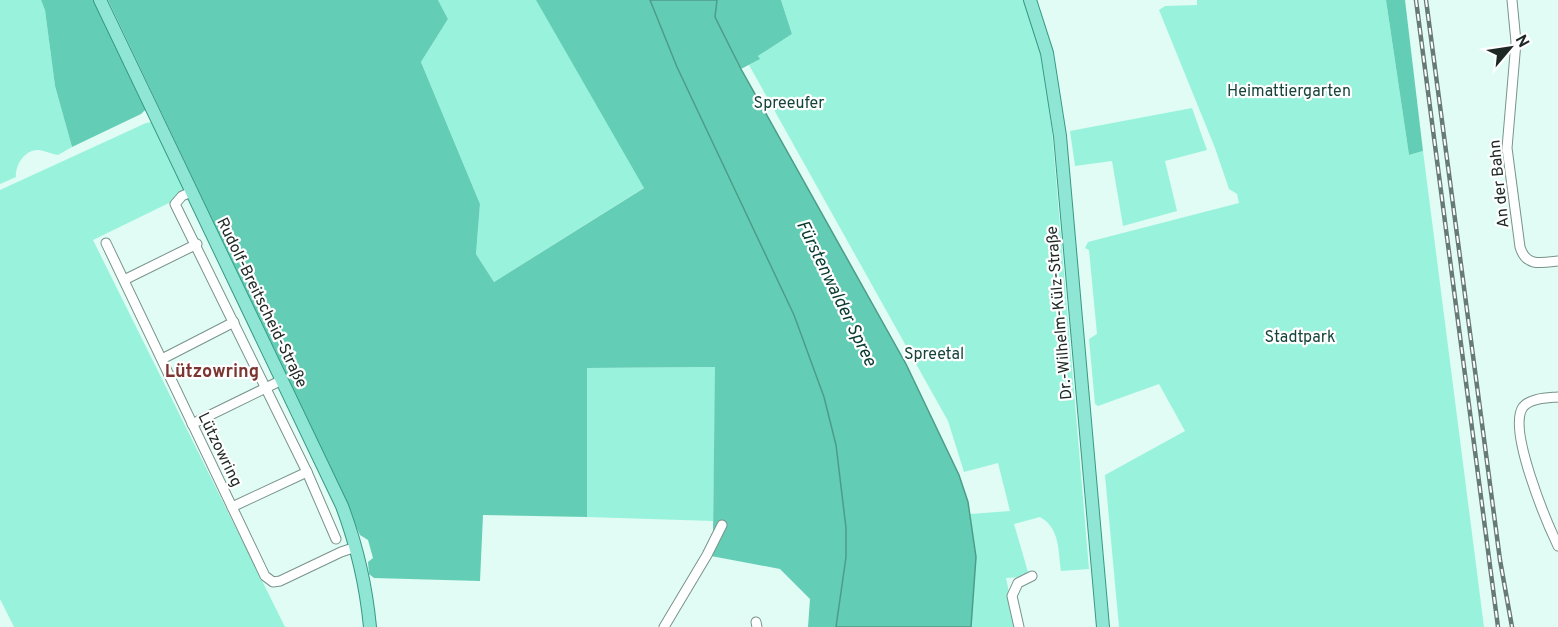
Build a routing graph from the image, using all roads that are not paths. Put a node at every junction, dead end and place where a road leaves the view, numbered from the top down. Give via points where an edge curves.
1 (100, 0) edge
2 (1030, 0) edge
3 (1512, 0) edge
4 (191, 192) junction
5 (106, 243) dead end
6 (197, 244) junction
7 (1558, 261) edge
8 (124, 280) junction
9 (234, 322) junction
10 (162, 359) junction
11 (282, 380) junction
12 (266, 387) junction
13 (1558, 397) edge
14 (192, 424) junction
15 (307, 472) junction
16 (232, 507) junction
17 (722, 525) dead end
18 (336, 539) dead end
19 (1558, 546) edge
20 (356, 548) junction
21 (1032, 576) dead end
22 (370, 627) edge
23 (664, 627) edge
24 (1019, 627) edge
25 (1103, 627) edge

1 - 4 main road, Rudolf-Breitscheid-Straße
2 - 25 main road, Dr.-Wilhelm-Külz-Straße via 1047,53 1060,136
3 - 7 street, An der Bahn via 1516,42 1507,148 1520,247 1524,257 1533,263
4 - 6 street via 176,204
4 - 11 main road, Rudolf-Breitscheid-Straße
5 - 8 street, Lützowring
6 - 8 street
6 - 9 street
8 - 10 street, Lützowring
9 - 10 street
9 - 12 street
10 - 14 street, Lützowring
11 - 12 street
11 - 20 main road, Rudolf-Breitscheid-Straße via 329,476
12 - 14 street
12 - 15 street
13 - 19 street via 1530,402 1522,408 1520,417 1527,466
14 - 16 street, Lützowring
15 - 16 street
15 - 18 street
16 - 20 street, Lützowring via 264,574 273,582
17 - 23 street
20 - 22 main road, Rudolf-Breitscheid-Straße
21 - 24 street via 1018,583 1012,596

